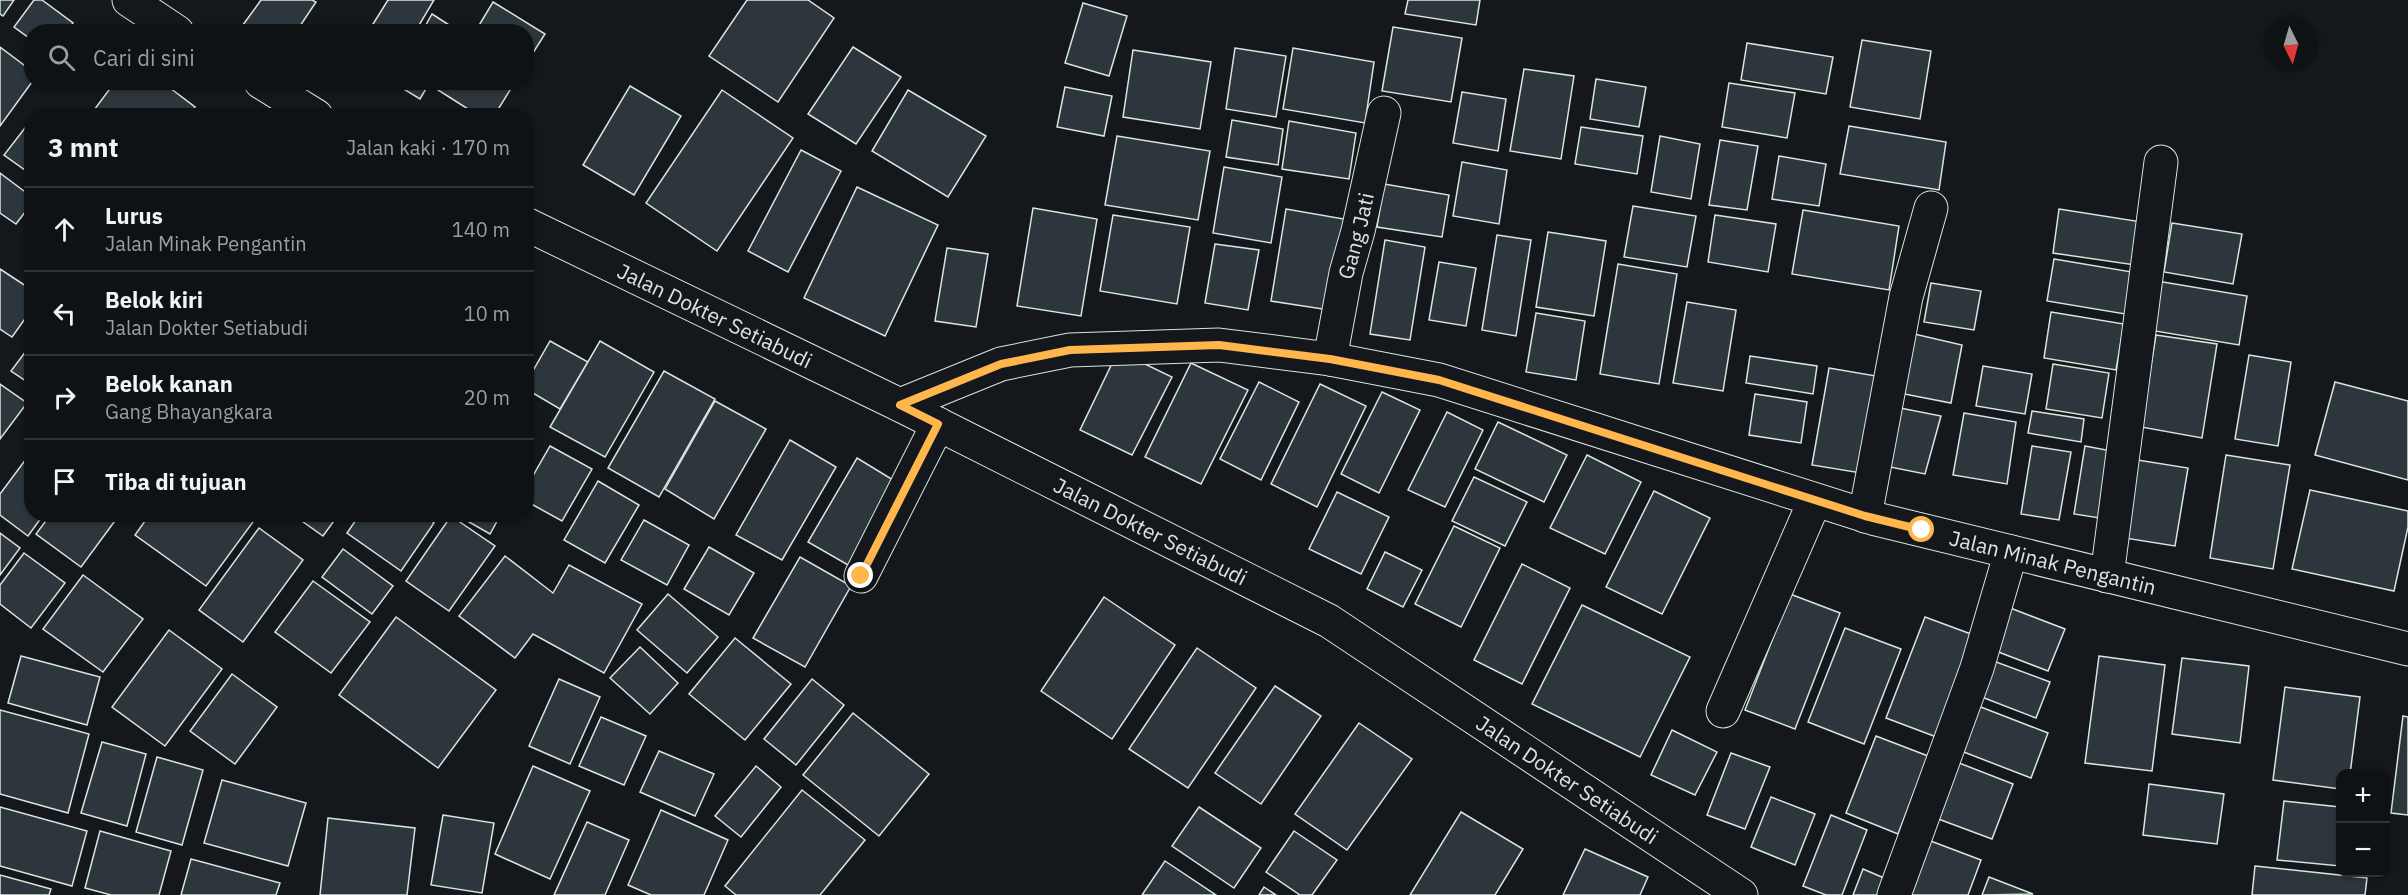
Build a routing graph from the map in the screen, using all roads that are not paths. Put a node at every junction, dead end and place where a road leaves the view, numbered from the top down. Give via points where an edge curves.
1 (129, 0) edge
2 (165, 24) edge
3 (274, 90) edge
4 (303, 108) edge
5 (1384, 113) dead end
6 (2161, 162) dead end
7 (1931, 208) dead end
8 (534, 229) edge
9 (1330, 359) junction
10 (900, 405) junction
11 (938, 424) junction
12 (1815, 500) junction
13 (1865, 516) junction
14 (2011, 552) junction
15 (861, 576) dead end
16 (2107, 576) junction
17 (2408, 649) edge
18 (1723, 711) dead end
19 (1741, 895) edge
20 (1894, 895) edge

1 - 2 street
3 - 4 street
5 - 9 street, Gang Jati
6 - 16 street
7 - 13 street via 1906,297
8 - 10 street, Jalan Dokter Setiabudi
9 - 10 street, Jalan Minak Pengantin via 1219,345 1070,350 1001,364
9 - 12 street, Jalan Minak Pengantin via 1439,380
10 - 11 street, Jalan Dokter Setiabudi
11 - 15 street
11 - 19 street, Jalan Dokter Setiabudi via 1329,621
12 - 13 street, Jalan Minak Pengantin
12 - 18 street
13 - 14 street, Jalan Minak Pengantin
14 - 16 street, Jalan Minak Pengantin
14 - 20 street via 1977,668
16 - 17 street, Jalan Minak Pengantin

